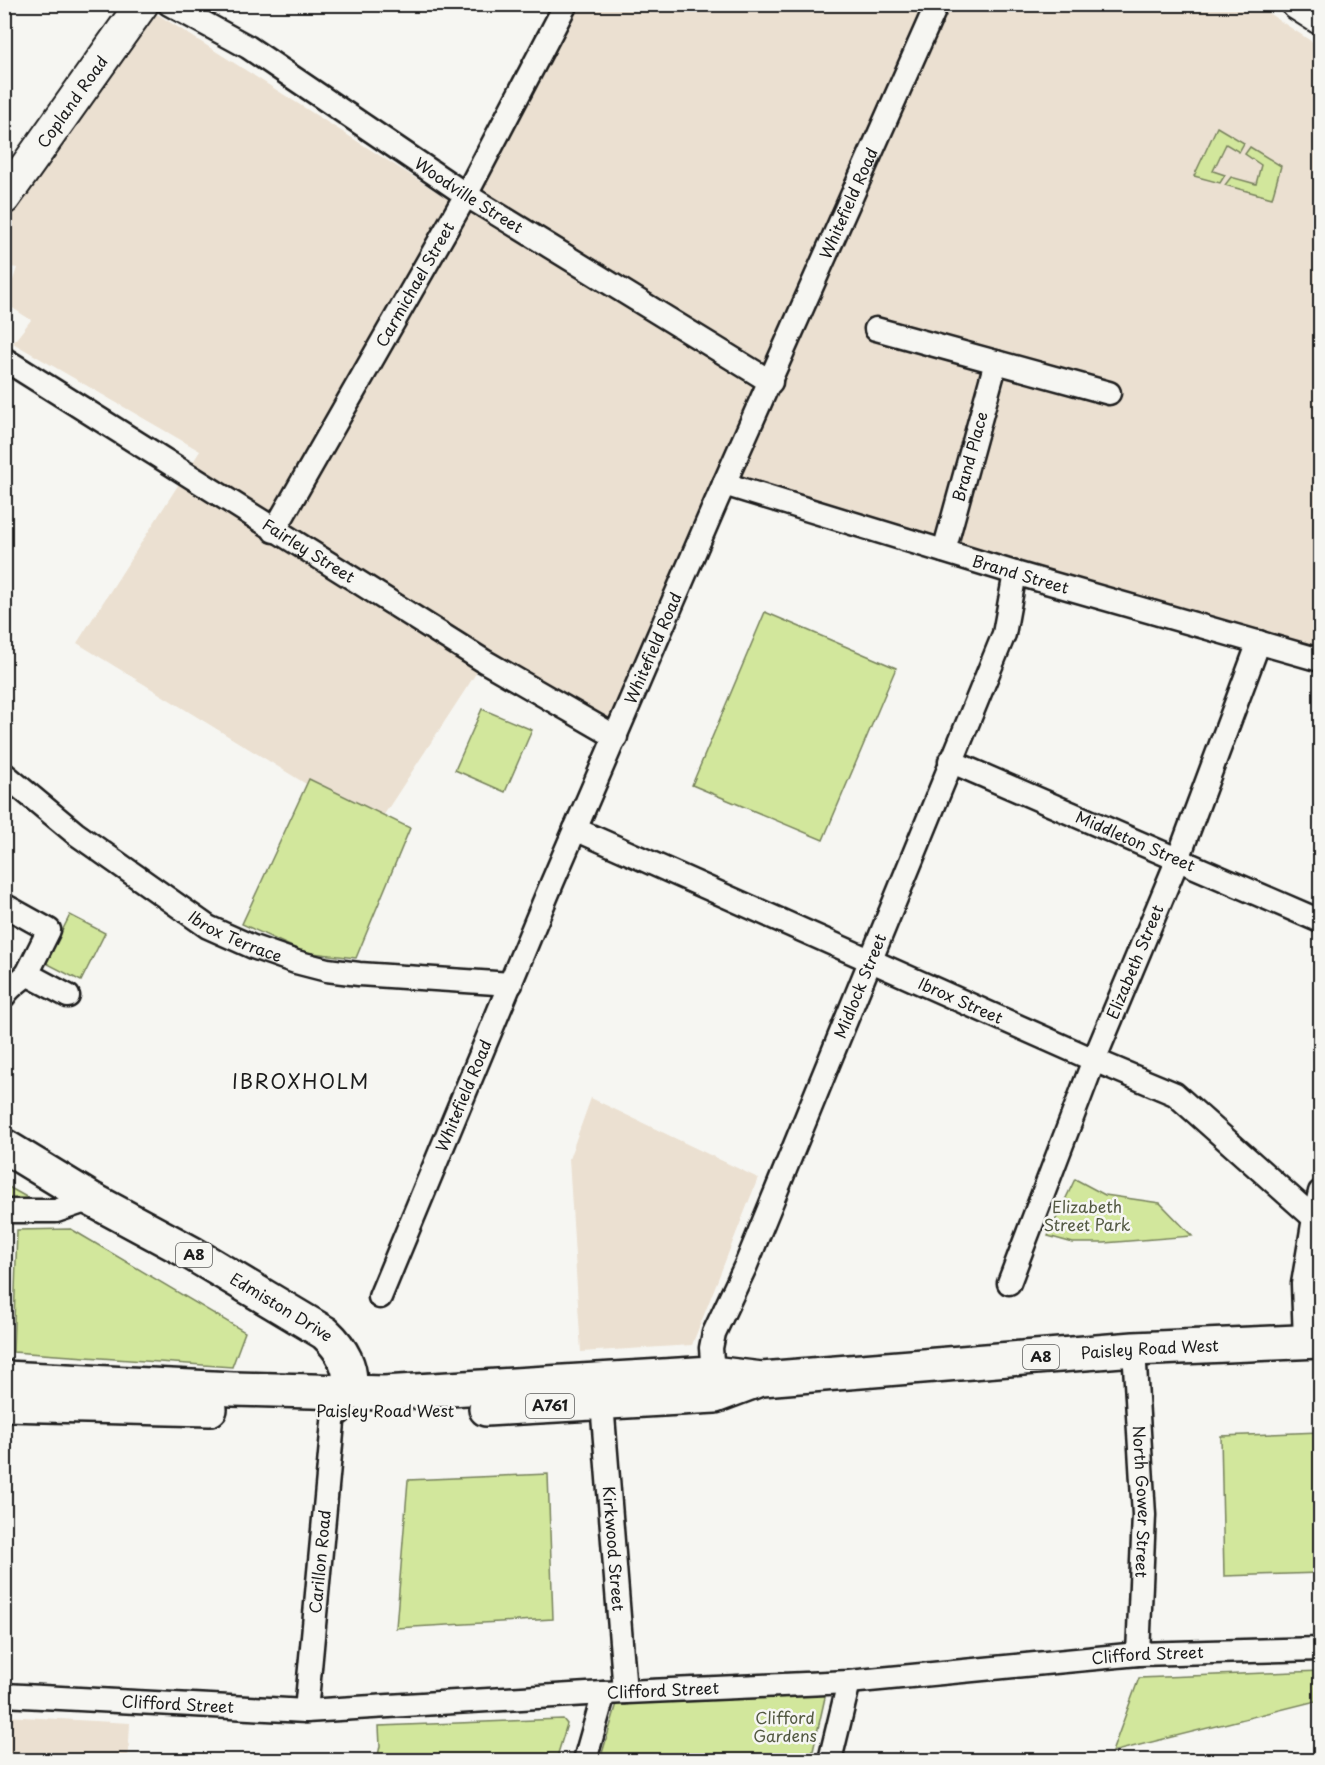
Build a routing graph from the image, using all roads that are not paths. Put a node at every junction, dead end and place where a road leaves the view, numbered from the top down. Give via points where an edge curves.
1 (142, 4) edge
2 (169, 4) edge
3 (566, 4) edge
4 (937, 4) edge
5 (1298, 4) edge
6 (1320, 18) edge
7 (465, 195) junction
8 (4, 198) edge
9 (876, 329) dead end
10 (4, 359) edge
11 (996, 362) junction
12 (771, 382) junction
13 (1109, 393) dead end
14 (724, 484) junction
15 (274, 531) junction
16 (944, 551) junction
17 (1015, 573) junction
18 (1259, 642) junction
19 (1320, 660) edge
20 (616, 737) junction
21 (950, 761) junction
22 (4, 774) edge
23 (575, 829) junction
24 (1178, 859) junction
25 (4, 905) edge
26 (1320, 921) edge
27 (871, 960) junction
28 (27, 974) junction
29 (511, 984) junction
30 (4, 996) edge
31 (68, 996) dead end
32 (1094, 1060) junction
33 (4, 1146) edge
34 (1320, 1192) edge
35 (91, 1198) junction
36 (4, 1211) edge
37 (1314, 1218) junction
38 (1009, 1282) dead end
39 (1312, 1285) edge
40 (380, 1297) dead end
41 (1312, 1341) edge
42 (1134, 1350) junction
43 (4, 1378) edge
44 (762, 1379) joint
45 (713, 1385) junction
46 (341, 1402) junction
47 (602, 1403) junction
48 (4, 1404) edge
49 (1320, 1649) edge
50 (1138, 1654) junction
51 (849, 1682) junction
52 (615, 1692) junction
53 (4, 1695) edge
54 (306, 1711) junction
55 (585, 1761) edge
56 (830, 1761) edge

1 - 8 street, Copland Road
2 - 7 street, Woodville Street via 248,47
3 - 7 street, Carmichael Street
4 - 12 street, Whitefield Road
5 - 6 street
7 - 12 street, Woodville Street
7 - 15 street, Carmichael Street
9 - 11 street
10 - 15 street, Fairley Street
11 - 13 street
11 - 16 street, Brand Place
12 - 14 street, Whitefield Road
14 - 16 street, Brand Street
14 - 20 street, Whitefield Road
15 - 20 street, Fairley Street via 484,661
16 - 17 street, Brand Street
17 - 18 street, Brand Street
17 - 21 street, Midlock Street via 1004,634
18 - 19 street, Brand Street
18 - 24 street, Elizabeth Street
20 - 23 street, Whitefield Road
21 - 24 street, Middleton Street
21 - 27 street, Midlock Street
22 - 29 street, Ibrox Terrace via 75,833 208,927 253,947 327,970
23 - 27 street, Ibrox Street
23 - 29 street, Whitefield Road
24 - 26 street, Middleton Street
24 - 32 street, Elizabeth Street
25 - 28 street via 50,930
27 - 32 street, Ibrox Street
27 - 45 street, Midlock Street via 714,1334
28 - 30 street via 10,986
28 - 31 street
29 - 40 street, Whitefield Road
32 - 37 street, Ibrox Street via 1175,1094
32 - 38 street, Elizabeth Street
33 - 35 main road, Edmiston Drive / A8
34 - 37 street
35 - 36 street via 56,1212
35 - 46 main road, Edmiston Drive / A8 via 325,1333 350,1372
37 - 39 street
39 - 41 street
41 - 42 main road, Paisley Road West / A8
42 - 44 main road, Paisley Road West / A8
42 - 50 street, North Gower Street via 1143,1515
43 - 46 main road, Paisley Road West / A761 via 233,1389
44 - 45 main road, Paisley Road West / A761
45 - 46 main road, Paisley Road West / A761 via 384,1393
45 - 47 main road, Paisley Road West / A761
46 - 47 main road, Paisley Road West / A761 via 386,1414
46 - 48 main road, Paisley Road West / A761
46 - 54 street, Carillon Road
47 - 52 street, Kirkwood Street
49 - 50 street, Clifford Street
50 - 51 street, Clifford Street
51 - 52 street, Clifford Street
51 - 56 street
52 - 54 street, Clifford Street
52 - 55 street, Kirkwood Street
53 - 54 street, Clifford Street

